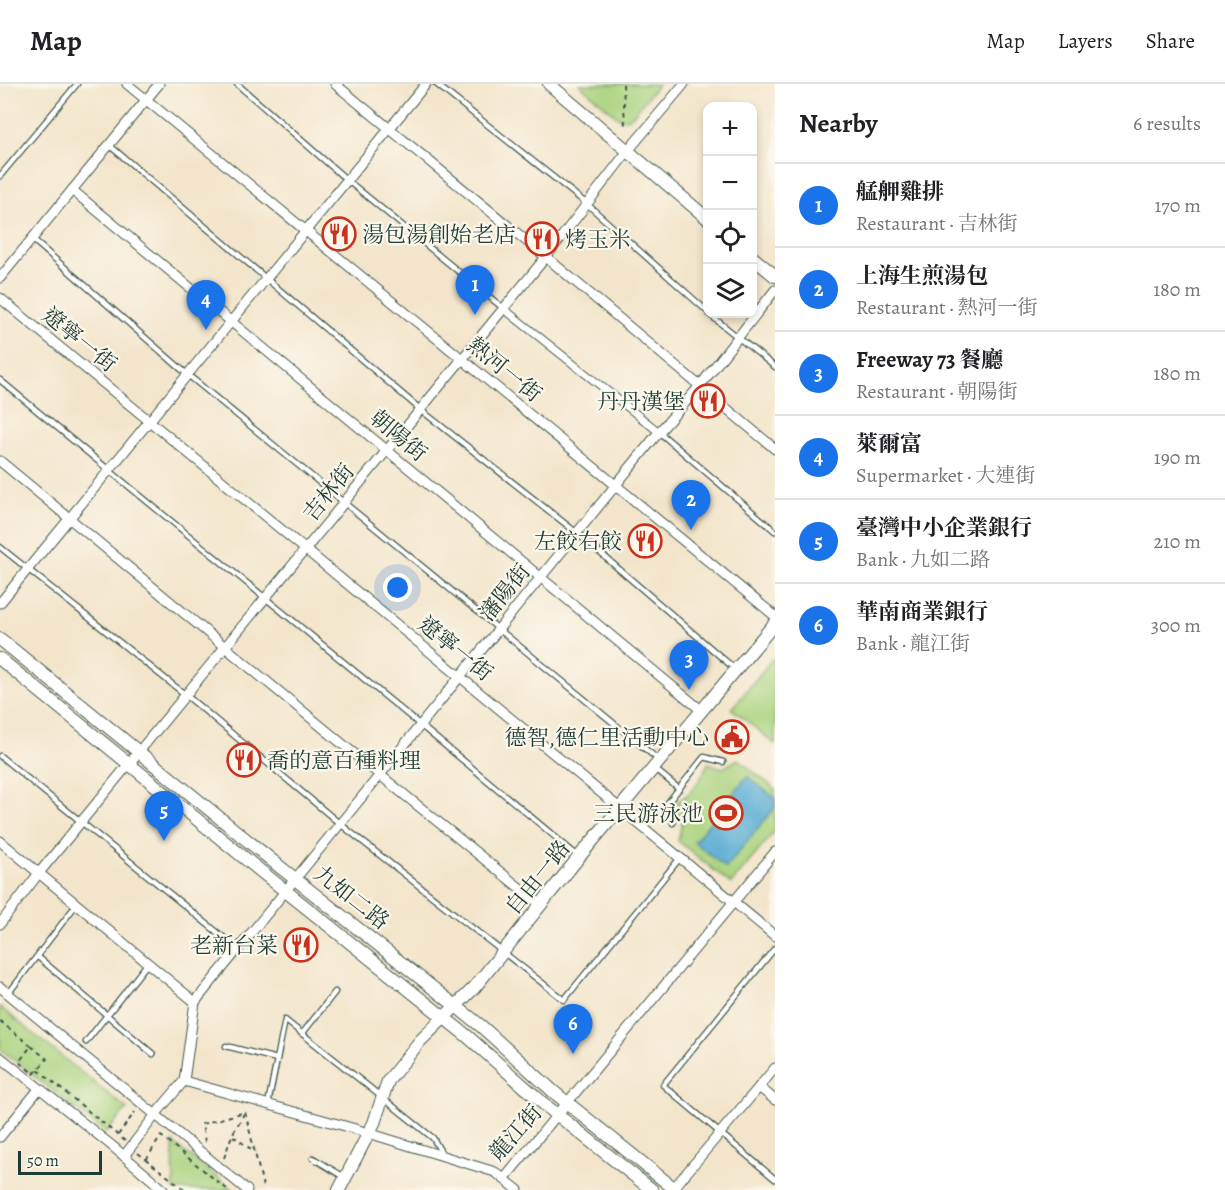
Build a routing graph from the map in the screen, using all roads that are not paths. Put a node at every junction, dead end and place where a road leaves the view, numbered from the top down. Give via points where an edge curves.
1 (77, 84) edge
2 (127, 84) edge
3 (159, 84) edge
4 (237, 84) edge
5 (335, 84) edge
6 (426, 84) edge
7 (436, 84) edge
8 (549, 84) edge
9 (684, 84) edge
10 (146, 100) junction
11 (389, 128) junction
12 (109, 146) junction
13 (627, 152) junction
14 (0, 176) edge
15 (347, 180) junction
16 (72, 190) junction
17 (587, 204) junction
18 (703, 215) edge
19 (306, 231) junction
20 (32, 239) junction
21 (546, 257) junction
22 (757, 260) edge
23 (775, 276) edge
24 (0, 278) edge
25 (266, 279) junction
26 (775, 290) edge
27 (0, 298) edge
28 (703, 308) edge
29 (504, 309) junction
30 (714, 318) edge
31 (231, 321) junction
32 (738, 338) junction
33 (462, 359) junction
34 (775, 367) edge
35 (188, 375) junction
36 (0, 380) edge
37 (699, 387) junction
38 (420, 410) junction
39 (149, 421) junction
40 (659, 432) junction
41 (775, 449) edge
42 (388, 450) junction
43 (0, 461) edge
44 (109, 471) junction
45 (616, 485) junction
46 (345, 502) junction
47 (69, 519) junction
48 (775, 531) edge
49 (577, 532) junction
50 (0, 547) edge
51 (306, 550) junction
52 (27, 570) junction
53 (541, 577) junction
54 (265, 600) junction
55 (0, 603) edge
56 (775, 616) edge
57 (775, 623) edge
58 (499, 629) junction
59 (0, 639) edge
60 (226, 648) junction
61 (0, 658) edge
62 (736, 669) junction
63 (461, 677) junction
64 (186, 696) junction
65 (701, 710) junction
66 (422, 725) junction
67 (139, 753) junction
68 (0, 756) edge
69 (723, 762) dead end
70 (129, 764) junction
71 (658, 765) junction
72 (380, 775) junction
73 (679, 789) junction
74 (622, 808) junction
75 (82, 822) junction
76 (339, 823) junction
77 (673, 823) dead end
78 (0, 841) edge
79 (775, 852) edge
80 (579, 857) junction
81 (680, 858) junction
82 (39, 873) junction
83 (295, 879) junction
84 (286, 891) junction
85 (734, 902) junction
86 (76, 904) junction
87 (541, 905) junction
88 (0, 924) edge
89 (775, 936) edge
90 (775, 948) edge
91 (238, 949) junction
92 (502, 951) junction
93 (38, 957) junction
94 (147, 964) junction
95 (0, 987) edge
96 (335, 992) dead end
97 (8, 994) junction
98 (195, 1002) junction
99 (455, 1006) junction
100 (107, 1015) junction
101 (444, 1017) junction
102 (303, 1034) junction
103 (86, 1042) dead end
104 (226, 1046) dead end
105 (153, 1054) dead end
106 (0, 1057) edge
107 (277, 1059) junction
108 (775, 1068) edge
109 (184, 1081) junction
110 (759, 1087) junction
111 (39, 1089) junction
112 (383, 1096) junction
113 (775, 1100) edge
114 (567, 1103) junction
115 (268, 1104) junction
116 (155, 1115) junction
117 (557, 1115) junction
118 (369, 1134) junction
119 (721, 1134) junction
120 (0, 1137) edge
121 (124, 1156) junction
122 (443, 1156) junction
123 (313, 1158) dead end
124 (504, 1179) junction
125 (775, 1179) edge
126 (343, 1184) edge
127 (674, 1189) edge
128 (164, 1190) edge
129 (247, 1190) edge
130 (518, 1190) edge
131 (652, 1190) edge

1 - 14 lane
2 - 10 street, 熱河一街
3 - 10 street
4 - 15 lane
5 - 11 street
6 - 11 street
7 - 17 lane
8 - 13 street
9 - 13 street, 吉林街
10 - 12 street
10 - 19 street, 熱河一街
11 - 15 street
11 - 21 street
12 - 16 street
12 - 25 lane
13 - 17 street, 吉林街
13 - 18 street
15 - 19 street
15 - 29 lane
16 - 20 street
16 - 31 street, 朝陽街
17 - 21 street, 吉林街
17 - 28 lane
19 - 25 street
19 - 33 street, 熱河一街
20 - 24 street
20 - 35 lane
21 - 29 street, 吉林街
21 - 37 street
22 - 23 street
25 - 31 street
25 - 38 lane
26 - 32 street, 瀋陽街
27 - 39 street, 遼寧一街
29 - 33 street, 吉林街
29 - 40 street
30 - 32 lane
31 - 35 street
31 - 42 street, 朝陽街
32 - 34 lane
32 - 37 street, 瀋陽街
33 - 38 street, 吉林街
33 - 45 street, 熱河一街
35 - 39 street
35 - 46 lane
36 - 44 lane
37 - 40 street, 瀋陽街
37 - 41 street
38 - 42 street, 吉林街
38 - 49 lane
39 - 44 street
39 - 51 street, 遼寧一街
40 - 45 street, 瀋陽街
40 - 48 lane
42 - 46 street, 吉林街
42 - 53 street, 朝陽街
43 - 47 street
44 - 47 street
44 - 54 lane
45 - 49 street, 瀋陽街
45 - 56 street, 熱河一街
46 - 51 street, 吉林街
46 - 58 lane
47 - 52 street
47 - 60 street
49 - 53 street, 瀋陽街
49 - 62 lane
50 - 52 lane
51 - 54 street, 吉林街
51 - 63 street, 遼寧一街
52 - 55 street
52 - 64 lane
53 - 58 street, 瀋陽街
53 - 65 street, 朝陽街
54 - 60 street, 吉林街
54 - 66 lane
57 - 62 street, 自由一路
58 - 63 street, 瀋陽街
58 - 71 lane
59 - 67 street, 九如二路
60 - 64 street, 吉林街
60 - 72 street
61 - 70 street, 九如二路
62 - 65 street, 自由一路
63 - 66 street, 瀋陽街
63 - 74 street, 遼寧一街
64 - 67 street, 吉林街
64 - 76 lane
65 - 71 street, 自由一路
66 - 72 street, 瀋陽街
66 - 80 lane
67 - 70 street, 吉林街
67 - 83 street, 九如二路
68 - 75 lane
69 - 73 lane via 704,757
70 - 75 street, 吉林街
70 - 84 street, 九如二路
71 - 73 lane
71 - 74 street, 自由一路
72 - 76 street, 瀋陽街
72 - 87 street
73 - 77 lane via 666,805
74 - 80 street, 自由一路
74 - 81 street, 遼寧一街
75 - 82 street, 吉林街
75 - 91 lane
76 - 83 street, 瀋陽街
76 - 92 lane
78 - 82 street
79 - 85 street, 龍江街
80 - 87 street, 自由一路
81 - 85 street, 遼寧一街
81 - 92 lane via 564,1000
82 - 86 street
82 - 88 street, 吉林街
83 - 84 street, 瀋陽街
83 - 99 street, 九如二路
84 - 91 street, 瀋陽街
84 - 101 street, 九如二路
85 - 89 street, 遼寧一街
85 - 114 street, 龍江街
86 - 93 lane
86 - 94 street
87 - 92 street, 自由一路
90 - 119 lane via 663,1085
91 - 98 street, 瀋陽街
92 - 99 street, 自由一路
93 - 97 lane
93 - 100 lane
94 - 98 street
94 - 100 lane
95 - 97 street
96 - 102 lane
97 - 116 street
98 - 109 street
99 - 101 street, 自由一路
99 - 114 street, 九如二路
100 - 103 lane
100 - 105 lane
101 - 112 street, 自由一路 via 388,1082
101 - 117 street, 九如二路
102 - 107 lane via 285,1020
102 - 112 lane
104 - 107 lane
106 - 111 street
107 - 115 lane
108 - 110 street
109 - 115 street, 龍江街
109 - 116 street
110 - 113 street
110 - 119 street
111 - 120 street
111 - 121 street
112 - 118 street, 自由一路
112 - 122 lane via 433,1138
114 - 117 street, 龍江街
114 - 127 street, 九如二路
115 - 118 street, 龍江街
116 - 121 street
116 - 129 street
117 - 124 street, 龍江街
117 - 131 street, 九如二路
118 - 122 street, 龍江街
118 - 126 street, 自由一路
119 - 125 lane
119 - 127 street
121 - 128 street
122 - 124 street, 龍江街 via 495,1172
123 - 126 lane
124 - 130 street

